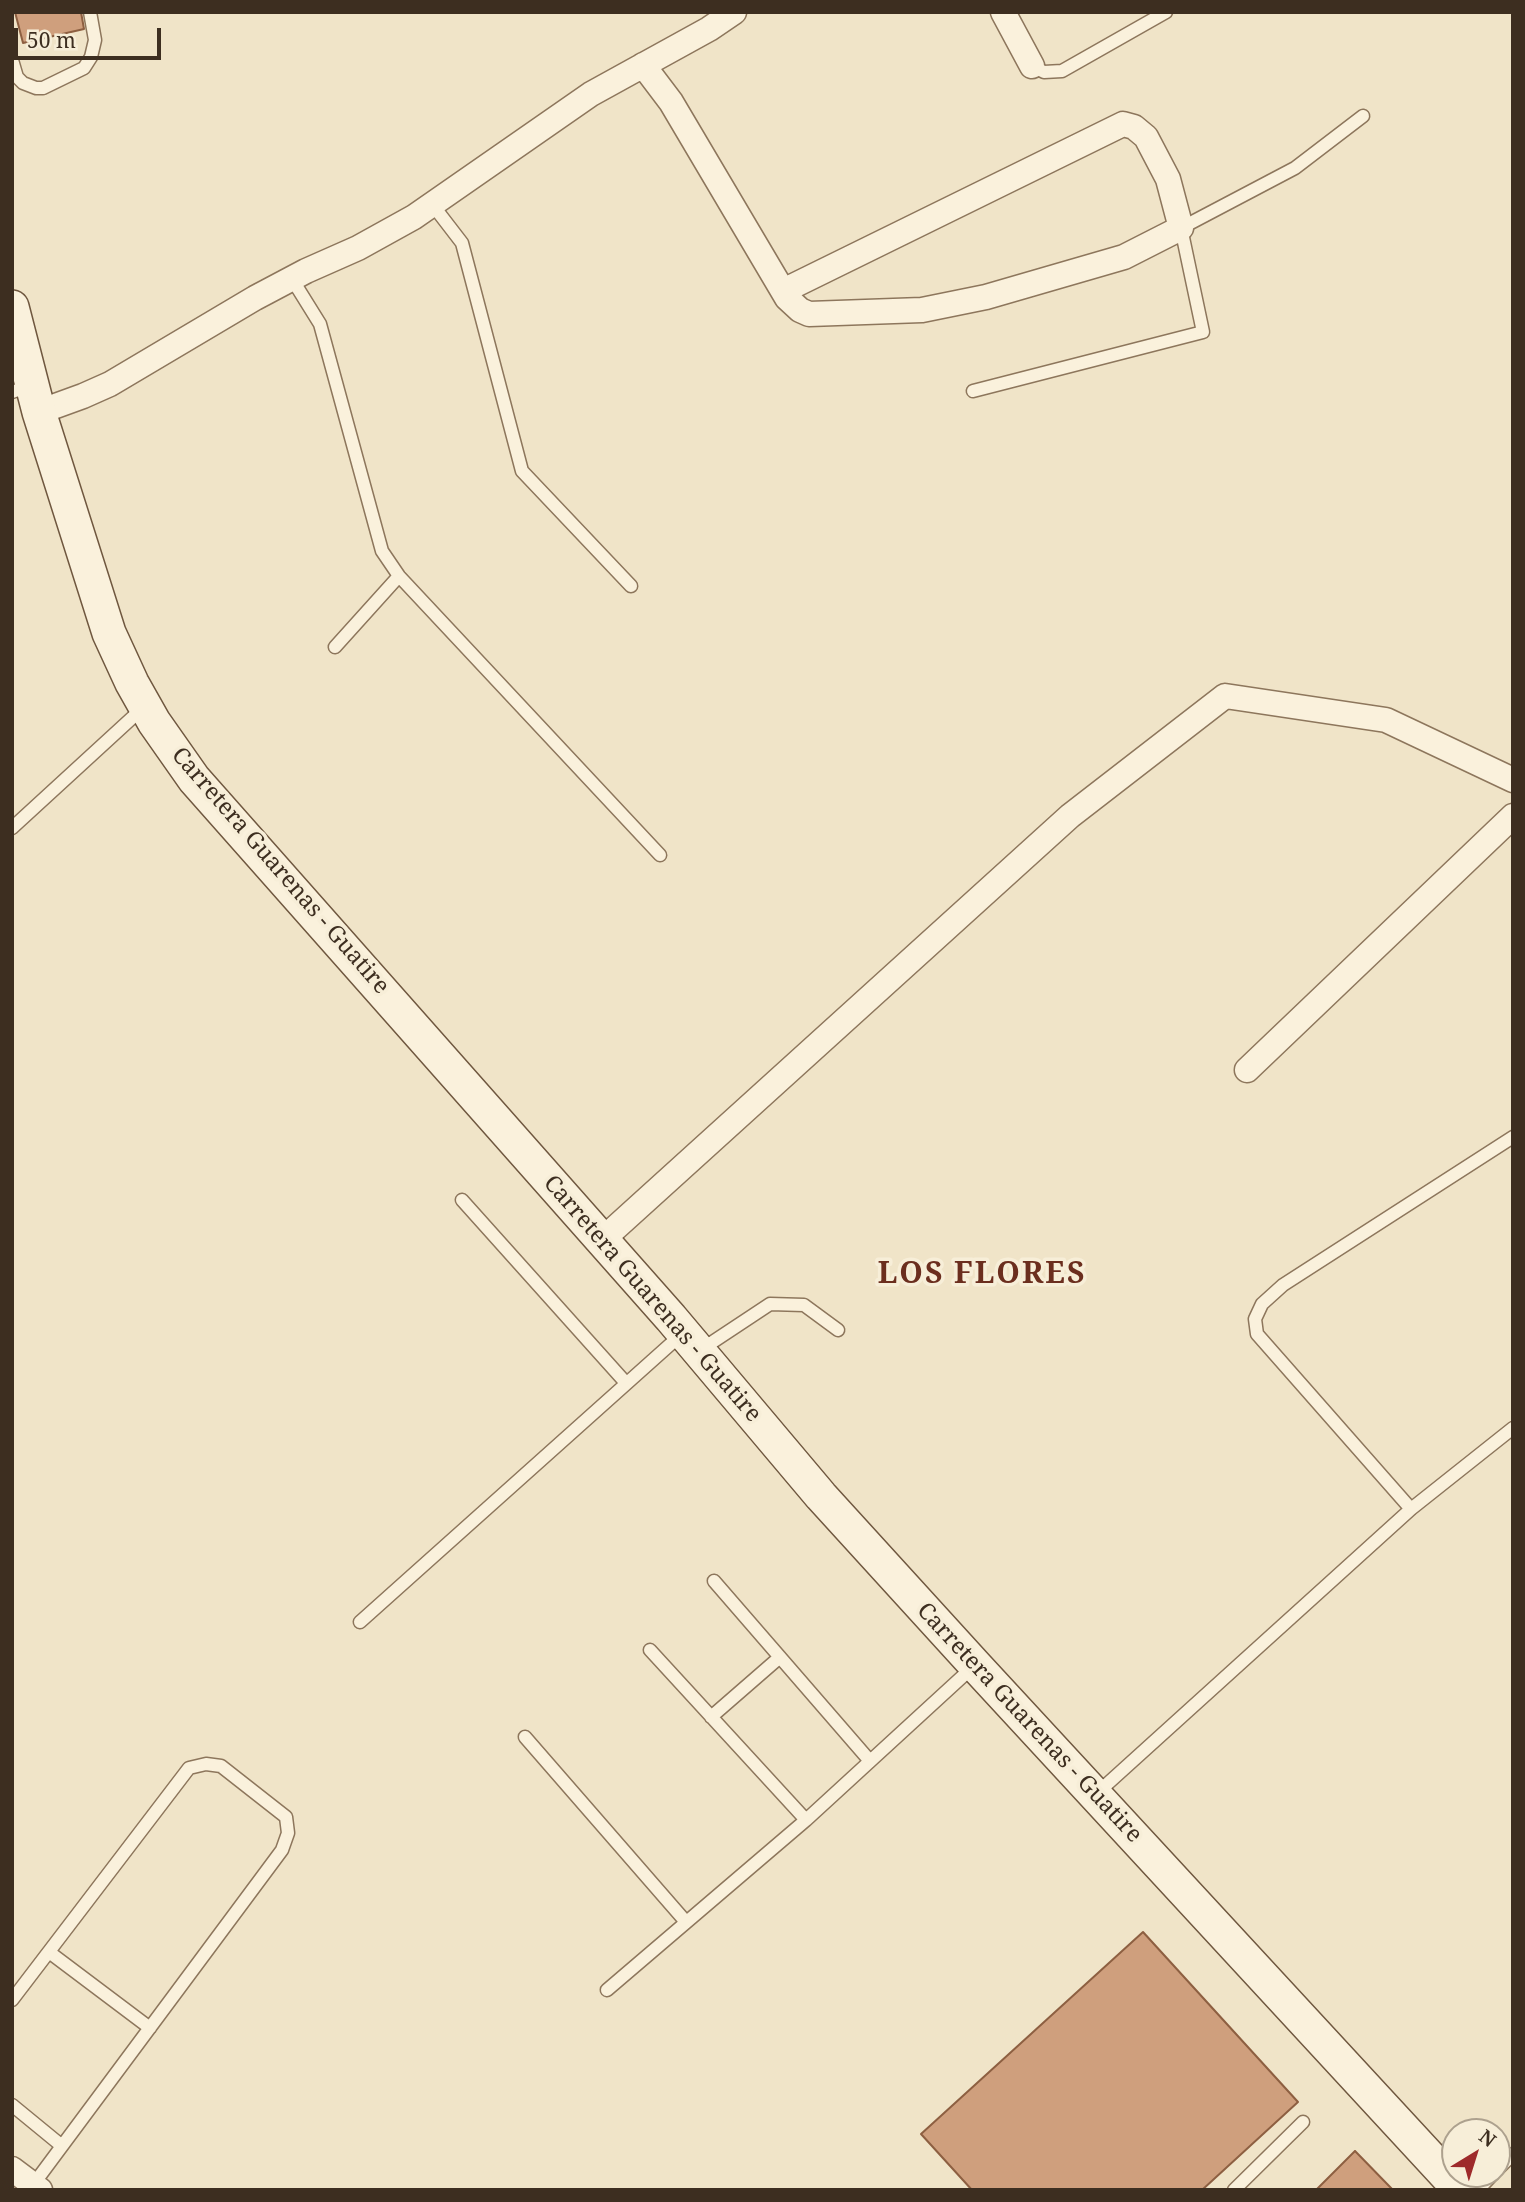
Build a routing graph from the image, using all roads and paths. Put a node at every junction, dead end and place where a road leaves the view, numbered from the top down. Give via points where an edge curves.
1 (90, 12) edge
2 (734, 12) edge
3 (1003, 12) edge
4 (1166, 12) edge
5 (12, 60) edge
6 (643, 65) junction
7 (1032, 66) joint
8 (1363, 116) dead end
9 (432, 204) junction
10 (1181, 228) junction
11 (292, 279) junction
12 (783, 291) junction
13 (12, 307) edge
14 (973, 391) dead end
15 (28, 396) edge
16 (399, 576) junction
17 (631, 586) dead end
18 (335, 647) dead end
19 (145, 705) junction
20 (1513, 780) edge
21 (1513, 816) edge
22 (12, 828) edge
23 (660, 855) dead end
24 (1247, 1070) dead end
25 (1513, 1137) edge
26 (462, 1200) dead end
27 (602, 1240) junction
28 (838, 1330) dead end
29 (691, 1342) junction
30 (626, 1383) junction
31 (1513, 1428) edge
32 (1411, 1509) junction
33 (714, 1581) dead end
34 (360, 1622) dead end
35 (650, 1650) dead end
36 (780, 1657) junction
37 (975, 1665) junction
38 (711, 1717) junction
39 (525, 1737) dead end
40 (870, 1761) junction
41 (1095, 1795) junction
42 (806, 1820) junction
43 (686, 1922) junction
44 (49, 1952) junction
45 (607, 1990) dead end
46 (12, 2000) edge
47 (150, 2028) junction
48 (12, 2105) edge
49 (1303, 2122) dead end
50 (62, 2146) junction
51 (12, 2169) edge
52 (37, 2187) edge
53 (1234, 2190) edge
54 (1460, 2190) edge

1 - 5 lane via 95,40 85,68 36,88 17,77
2 - 6 street
3 - 7 street
4 - 7 lane via 1062,71 1044,72
6 - 9 street via 591,94
6 - 12 street via 671,102
8 - 10 lane via 1295,168
9 - 11 street via 358,248
9 - 17 lane via 462,243 522,471
10 - 12 street via 1124,257 986,297 922,310 808,314
10 - 12 street via 1168,179 1146,138 1123,124
10 - 14 lane via 1203,332
11 - 15 street via 83,396
11 - 16 lane via 320,324 382,551
13 - 15 main road, Carretera Guarenas - Guatire
15 - 19 main road, Carretera Guarenas - Guatire via 109,633
16 - 18 lane
16 - 23 lane
19 - 22 lane
19 - 27 main road, Carretera Guarenas - Guatire via 194,779
20 - 27 street via 1386,720 1225,696 1070,816
21 - 24 street
25 - 32 lane via 1283,1285 1262,1304 1255,1319 1257,1334
26 - 30 lane
27 - 29 main road, Carretera Guarenas - Guatire
28 - 29 lane via 804,1305 770,1304
29 - 30 lane
29 - 37 main road, Carretera Guarenas - Guatire via 821,1496
30 - 34 lane
31 - 32 lane
32 - 41 lane
33 - 36 lane
35 - 38 lane
36 - 38 lane
36 - 40 lane
37 - 40 lane
37 - 41 main road, Carretera Guarenas - Guatire
38 - 42 lane
39 - 43 lane
40 - 42 lane
41 - 54 main road, Carretera Guarenas - Guatire
42 - 43 lane
43 - 45 lane
44 - 46 lane
44 - 47 lane
44 - 47 lane via 190,1768 206,1763 221,1766 286,1817 288,1833 282,1850
47 - 50 lane
48 - 50 lane
49 - 53 lane
50 - 52 lane
51 - 52 street

